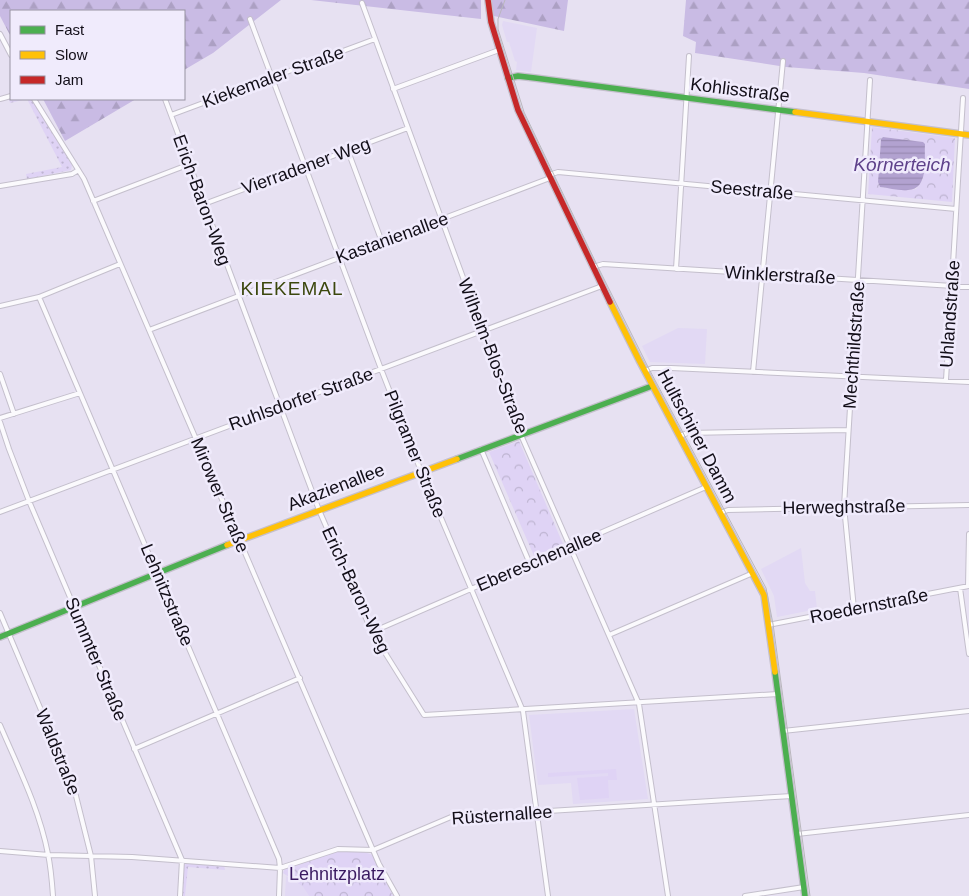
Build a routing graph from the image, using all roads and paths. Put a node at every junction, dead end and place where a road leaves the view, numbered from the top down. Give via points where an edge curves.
1 (488, 0) edge
2 (362, 3) dead end
3 (250, 18) dead end
4 (0, 34) edge
5 (375, 39) junction
6 (499, 50) junction
7 (10, 53) edge
8 (689, 56) dead end
9 (783, 61) dead end
10 (273, 77) junction
11 (508, 78) junction
12 (870, 80) dead end
13 (393, 89) junction
14 (686, 98) junction
15 (963, 98) dead end
16 (35, 100) edge
17 (165, 100) edge
18 (778, 109) junction
19 (171, 115) junction
20 (868, 121) junction
21 (408, 128) junction
22 (961, 134) junction
23 (969, 135) edge
24 (348, 151) junction
25 (190, 164) junction
26 (305, 167) junction
27 (77, 171) junction
28 (550, 177) junction
29 (681, 184) junction
30 (0, 186) edge
31 (770, 192) junction
32 (93, 201) junction
33 (863, 201) junction
34 (204, 204) junction
35 (956, 209) junction
36 (442, 220) junction
37 (382, 242) junction
38 (339, 258) junction
39 (120, 264) junction
40 (593, 267) junction
41 (676, 269) junction
42 (762, 274) junction
43 (858, 280) junction
44 (602, 286) junction
45 (952, 286) junction
46 (969, 286) edge
47 (238, 295) junction
48 (39, 298) junction
49 (0, 306) edge
50 (149, 330) junction
51 (484, 331) junction
52 (381, 370) junction
53 (645, 371) junction
54 (753, 372) junction
55 (0, 374) edge
56 (852, 376) junction
57 (946, 380) junction
58 (969, 382) edge
59 (652, 386) junction
60 (80, 393) junction
61 (280, 407) junction
62 (14, 414) junction
63 (0, 418) edge
64 (0, 422) edge
65 (848, 430) junction
66 (521, 434) junction
67 (679, 436) junction
68 (196, 438) junction
69 (481, 449) junction
70 (113, 470) junction
71 (421, 472) junction
72 (706, 487) junction
73 (29, 501) junction
74 (969, 505) edge
75 (844, 506) junction
76 (319, 510) junction
77 (0, 512) edge
78 (720, 513) junction
79 (969, 534) edge
80 (240, 540) junction
81 (571, 546) junction
82 (530, 564) junction
83 (157, 572) junction
84 (753, 573) junction
85 (969, 586) edge
86 (960, 588) junction
87 (471, 590) junction
88 (74, 606) junction
89 (854, 608) junction
90 (0, 613) edge
91 (768, 625) junction
92 (372, 632) junction
93 (8, 633) junction
94 (609, 635) junction
95 (0, 637) edge
96 (969, 654) edge
97 (300, 678) junction
98 (778, 694) junction
99 (639, 704) junction
100 (523, 710) junction
101 (969, 710) edge
102 (217, 713) junction
103 (0, 727) edge
104 (783, 731) junction
105 (134, 749) junction
106 (792, 796) junction
107 (654, 804) junction
108 (537, 812) junction
109 (969, 815) edge
110 (797, 834) junction
111 (373, 850) junction
112 (0, 851) edge
113 (49, 855) junction
114 (91, 856) junction
115 (182, 860) junction
116 (280, 868) junction
117 (804, 887) junction
118 (53, 896) edge
119 (95, 896) edge
120 (180, 896) edge
121 (279, 896) edge
122 (397, 896) edge
123 (548, 896) edge
124 (668, 896) edge
125 (745, 896) edge
126 (805, 896) edge

1 - 6 street, Hultschiner Damm
2 - 5 street, Wilhelm-Blos-Straße
3 - 10 street, Pilgramer Straße
4 - 7 street
5 - 10 street, Kiekemaler Straße
5 - 13 street, Wilhelm-Blos-Straße
6 - 11 street, Hultschiner Damm
6 - 13 street
8 - 14 street
9 - 18 street
10 - 19 street, Kiekemaler Straße
10 - 26 street, Pilgramer Straße
11 - 14 street, Kohlisstraße via 535,78
11 - 28 street, Hultschiner Damm via 518,110
12 - 20 street, Mechthildstraße
13 - 21 street, Wilhelm-Blos-Straße
14 - 18 street, Kohlisstraße
14 - 29 street
15 - 22 street, Uhlandstraße
16 - 27 street, Mirower Straße
17 - 19 street, Erich-Baron-Weg
18 - 20 street, Kohlisstraße
18 - 31 street
19 - 25 street, Erich-Baron-Weg
20 - 22 street, Kohlisstraße
20 - 33 street, Mechthildstraße
21 - 24 street, Vierradener Weg
21 - 36 street, Wilhelm-Blos-Straße
22 - 23 street, Kohlisstraße
22 - 35 street, Uhlandstraße
24 - 26 street, Vierradener Weg
24 - 37 street
25 - 32 street
25 - 34 street, Erich-Baron-Weg
26 - 34 street, Vierradener Weg
26 - 38 street, Pilgramer Straße
27 - 30 street
27 - 32 street, Mirower Straße
28 - 29 street, Seestraße via 558,172
28 - 36 street, Kastanienallee
28 - 40 street, Hultschiner Damm
29 - 31 street, Seestraße
29 - 41 street
31 - 33 street, Seestraße
31 - 42 street
32 - 39 street, Mirower Straße
33 - 35 street, Seestraße
33 - 43 street, Mechthildstraße
34 - 47 street, Erich-Baron-Weg
35 - 45 street, Uhlandstraße
36 - 37 street, Kastanienallee
36 - 51 street, Wilhelm-Blos-Straße
37 - 38 street, Kastanienallee
38 - 47 street, Kastanienallee
38 - 52 street, Pilgramer Straße
39 - 48 street
39 - 50 street, Mirower Straße
40 - 41 street, Winklerstraße via 603,264
40 - 44 street, Hultschiner Damm
41 - 42 street, Winklerstraße
42 - 43 street, Winklerstraße
42 - 54 street
43 - 45 street, Winklerstraße
43 - 56 street, Mechthildstraße
44 - 51 street, Ruhlsdorfer Straße
44 - 53 street, Hultschiner Damm
45 - 46 street, Winklerstraße
45 - 57 street, Uhlandstraße
47 - 50 street, Kastanienallee
47 - 61 street, Erich-Baron-Weg
48 - 49 street
48 - 60 street, Lehnitzstraße
50 - 68 street, Mirower Straße
51 - 52 street, Ruhlsdorfer Straße
51 - 66 street, Wilhelm-Blos-Straße
52 - 61 street, Ruhlsdorfer Straße
52 - 71 street, Pilgramer Straße
53 - 54 street via 662,368
53 - 59 street, Hultschiner Damm
54 - 56 street
55 - 62 street
56 - 57 street
56 - 65 street, Mechthildstraße
57 - 58 street
59 - 66 street, Akazienallee
59 - 67 street, Hultschiner Damm
60 - 62 street
60 - 70 street, Lehnitzstraße
61 - 68 street, Ruhlsdorfer Straße
61 - 76 street, Erich-Baron-Weg
62 - 63 street
64 - 73 street, Summter Straße
65 - 67 street via 688,433
65 - 75 street, Mechthildstraße
66 - 69 street, Akazienallee
66 - 81 street, Wilhelm-Blos-Straße
67 - 72 street, Hultschiner Damm
68 - 70 street, Ruhlsdorfer Straße
68 - 80 street, Mirower Straße
69 - 71 street, Akazienallee
69 - 82 street
70 - 73 street, Ruhlsdorfer Straße
70 - 83 street, Lehnitzstraße
71 - 76 street, Akazienallee
71 - 87 street, Pilgramer Straße
72 - 78 street, Hultschiner Damm
72 - 81 street, Ebereschenallee
73 - 77 street, Ruhlsdorfer Straße
73 - 88 street, Summter Straße
74 - 75 street, Herweghstraße
75 - 78 street, Herweghstraße via 727,510
75 - 89 street, Mechthildstraße
76 - 80 street, Akazienallee
76 - 92 street, Erich-Baron-Weg
78 - 84 street, Hultschiner Damm
79 - 85 street
80 - 83 street, Akazienallee
80 - 97 street, Mirower Straße
81 - 82 street, Ebereschenallee
81 - 94 street, Wilhelm-Blos-Straße
82 - 87 street, Ebereschenallee
83 - 88 street, Akazienallee
83 - 102 street, Lehnitzstraße
84 - 91 street, Hultschiner Damm via 764,594
84 - 94 street
85 - 86 street, Roedernstraße
86 - 89 street, Roedernstraße
86 - 96 street
87 - 92 street, Ebereschenallee
87 - 100 street, Pilgramer Straße
88 - 93 street, Akazienallee
88 - 105 street, Summter Straße
89 - 91 street, Roedernstraße
90 - 93 street, Waldstraße
91 - 98 street, Hultschiner Damm
92 - 100 street, Erich-Baron-Weg via 424,715
93 - 95 street, Akazienallee
93 - 114 street, Waldstraße via 74,788
94 - 99 street, Wilhelm-Blos-Straße
97 - 102 street
97 - 111 street, Mirower Straße
98 - 99 street, Erich-Baron-Weg
98 - 104 street, Hultschiner Damm
99 - 100 street, Erich-Baron-Weg
99 - 107 street, Wilhelm-Blos-Straße
100 - 108 street, Pilgramer Straße
101 - 104 street
102 - 105 street
102 - 116 street, Lehnitzstraße
103 - 113 street via 28,788
104 - 106 street, Hultschiner Damm
105 - 115 street, Summter Straße
106 - 107 street, Rüsternallee
106 - 110 street, Hultschiner Damm
107 - 108 street, Rüsternallee
107 - 124 street, Wilhelm-Blos-Straße
108 - 111 street, Rüsternallee via 451,817
108 - 123 street, Pilgramer Straße
109 - 110 street
110 - 117 street, Hultschiner Damm
111 - 116 street, Rüsternallee via 338,849
111 - 122 street, Mirower Straße
112 - 113 street, Rüsternallee
113 - 114 street, Rüsternallee
113 - 118 street
114 - 115 street, Rüsternallee
114 - 119 street, Waldstraße
115 - 116 street, Rüsternallee
115 - 120 street, Summter Straße
116 - 121 street, Lehnitzstraße
117 - 125 street
117 - 126 street, Hultschiner Damm

